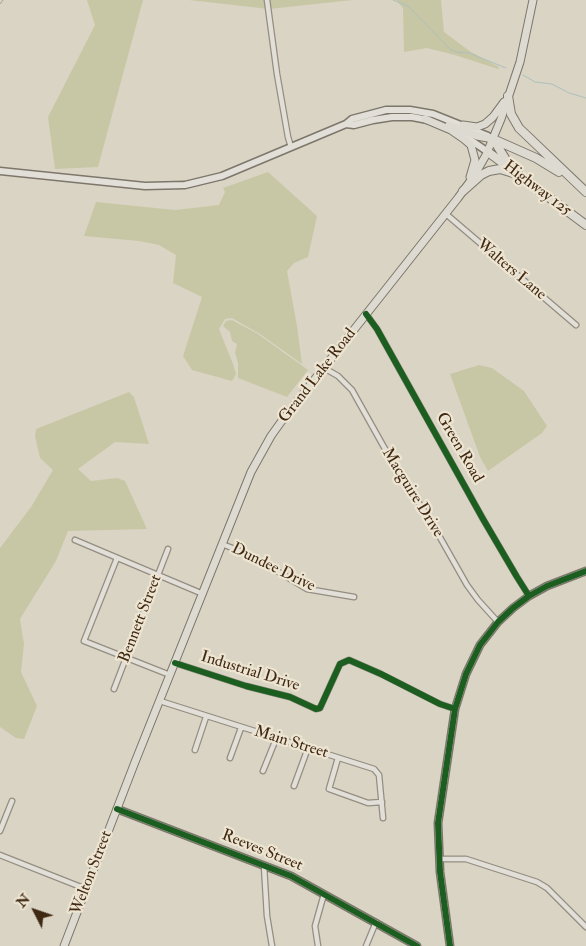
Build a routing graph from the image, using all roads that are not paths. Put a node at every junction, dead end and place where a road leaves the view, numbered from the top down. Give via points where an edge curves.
1 (267, 0) edge
2 (533, 0) edge
3 (508, 96) junction
4 (425, 119) junction
5 (346, 124) junction
6 (463, 125) junction
7 (493, 139) junction
8 (291, 147) junction
9 (488, 152) junction
10 (0, 171) edge
11 (523, 178) junction
12 (463, 191) junction
13 (586, 193) edge
14 (544, 194) junction
15 (446, 214) junction
16 (586, 225) edge
17 (366, 314) junction
18 (576, 325) dead end
19 (324, 368) junction
20 (74, 540) dead end
21 (222, 544) junction
22 (168, 549) dead end
23 (117, 558) junction
24 (586, 571) edge
25 (158, 575) junction
26 (203, 594) junction
27 (354, 596) dead end
28 (529, 596) junction
29 (498, 622) junction
30 (126, 657) junction
31 (175, 663) junction
32 (170, 675) junction
33 (114, 689) dead end
34 (160, 702) junction
35 (455, 709) junction
36 (206, 717) junction
37 (241, 728) junction
38 (276, 739) junction
39 (308, 748) junction
40 (195, 750) dead end
41 (230, 758) dead end
42 (338, 758) junction
43 (263, 771) dead end
44 (131, 772) joint
45 (294, 786) dead end
46 (12, 801) dead end
47 (382, 802) junction
48 (117, 809) junction
49 (383, 818) dead end
50 (0, 831) edge
51 (0, 855) edge
52 (439, 859) junction
53 (264, 866) junction
54 (86, 889) junction
55 (324, 894) junction
56 (376, 922) junction
57 (586, 927) edge
58 (64, 946) edge
59 (272, 946) edge
60 (318, 946) edge
61 (366, 946) edge
62 (416, 946) edge
63 (450, 946) edge

1 - 8 street
2 - 3 main road, Grand Lake Road via 520,62
3 - 6 main road via 485,124 477,127
3 - 7 main road, Grand Lake Road
3 - 13 highway via 510,112 519,128
4 - 5 street via 392,117
4 - 7 main road
4 - 9 street via 451,128
4 - 12 main road via 460,136 473,150 474,165
5 - 6 street via 352,118 370,113 402,109 433,114
5 - 8 street
6 - 7 street
7 - 9 main road, Grand Lake Road
7 - 11 highway via 507,162
7 - 13 highway, Highway 125 via 547,164
8 - 10 street via 213,179 176,186 135,186
9 - 11 highway, Highway 125
9 - 12 main road, Grand Lake Road
11 - 14 highway, Highway 125
12 - 14 highway via 482,174 497,169 512,172
12 - 15 main road, Grand Lake Road
14 - 16 highway, Highway 125
15 - 17 main road, Grand Lake Road
15 - 18 street, Walters Lane
17 - 19 main road, Grand Lake Road
17 - 28 street, Green Road
19 - 21 main road, Grand Lake Road via 261,453
19 - 29 street, Macguire Drive via 352,390 467,585
20 - 23 street
21 - 26 main road, Grand Lake Road
21 - 27 street, Dundee Drive via 250,555 307,589
22 - 25 street, Bennett Street
23 - 25 street
23 - 30 street via 84,641
24 - 28 street
25 - 26 street
25 - 30 street, Bennett Street
26 - 31 main road, Grand Lake Road
28 - 29 street
29 - 35 street via 473,657
30 - 32 street
30 - 33 street, Bennett Street
31 - 32 main road, Grand Lake Road
31 - 35 street, Industrial Drive via 290,697 317,709 340,664 349,660
32 - 34 main road, Grand Lake Road
34 - 36 street, Main Street
34 - 44 main road, Grand Lake Road
35 - 52 street via 438,824
36 - 37 street, Main Street
36 - 40 street
37 - 38 street, Main Street
37 - 41 street
38 - 39 street, Main Street
38 - 43 street
39 - 42 street, Main Street
39 - 45 street
42 - 47 street, Main Street via 376,771
42 - 47 street via 329,789 368,803
44 - 48 main road, Welton Street
46 - 50 street
47 - 49 street, Main Street
48 - 53 street, Reeves Street
48 - 54 main road, Welton Street
51 - 54 street
52 - 57 street via 463,859 536,881
52 - 63 street
53 - 55 street, Reeves Street
53 - 59 street
54 - 58 main road, Welton Street
55 - 56 street, Reeves Street
55 - 60 street via 315,926
56 - 61 street
56 - 62 street, Reeves Street

